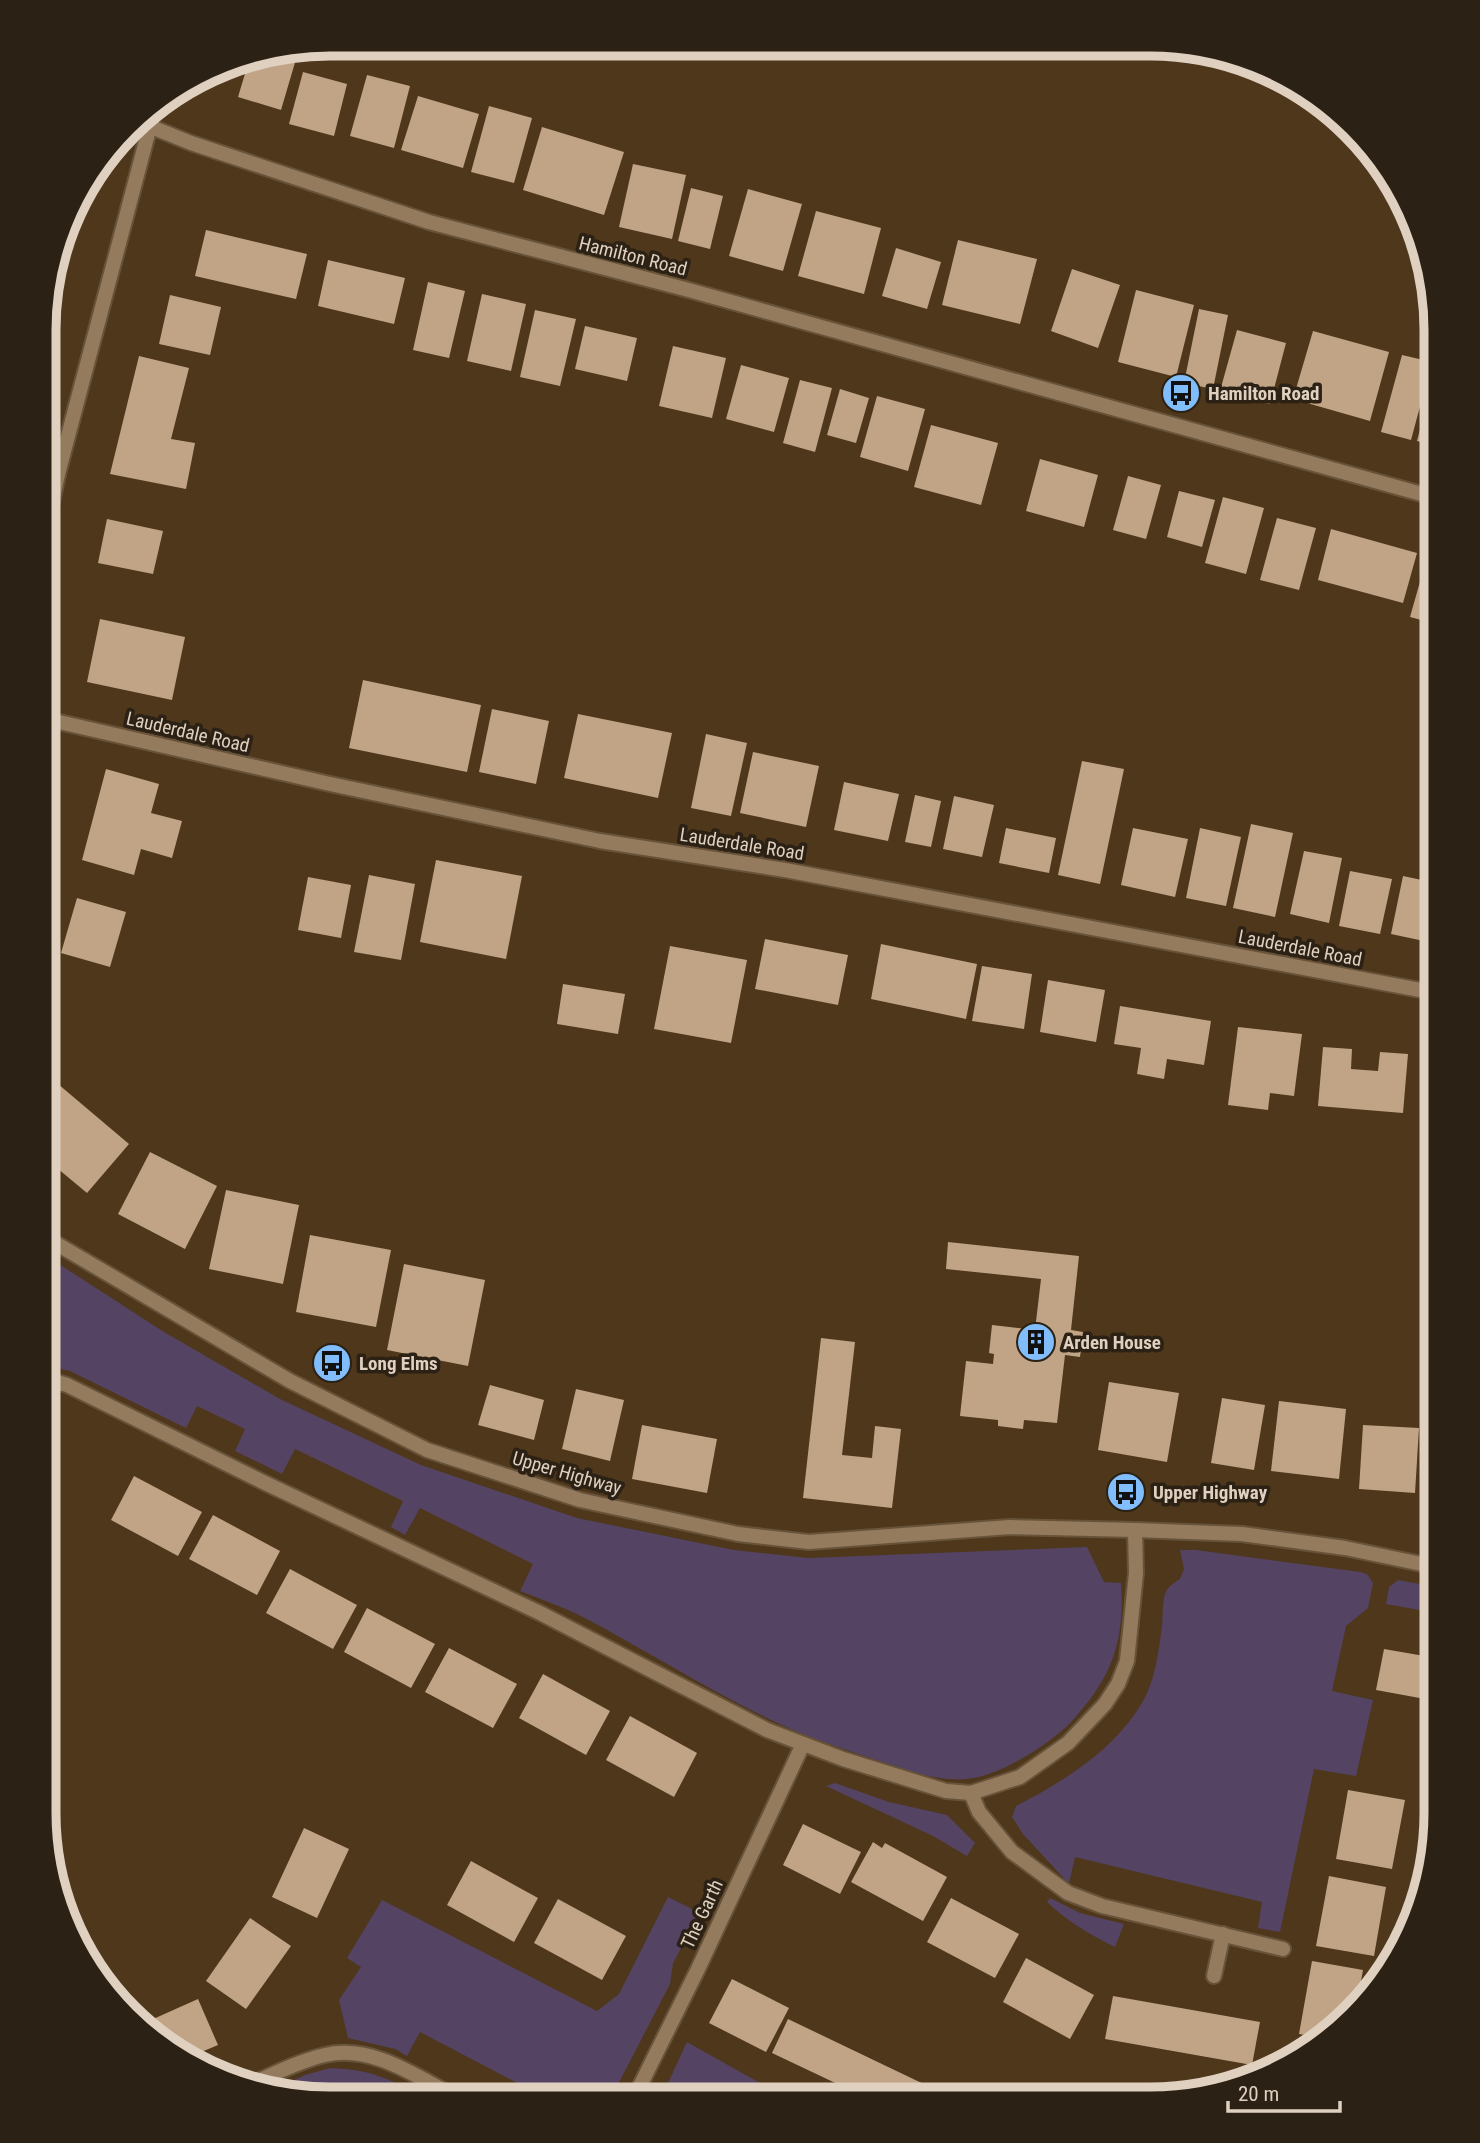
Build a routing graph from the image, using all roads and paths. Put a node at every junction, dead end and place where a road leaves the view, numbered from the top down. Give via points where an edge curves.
1 (149, 126) joint
2 (56, 458) edge
3 (1424, 495) edge
4 (56, 721) edge
5 (1424, 991) edge
6 (56, 1243) edge
7 (56, 1382) edge
8 (1135, 1530) junction
9 (1424, 1564) edge
10 (803, 1744) junction
11 (971, 1793) junction
12 (1223, 1934) junction
13 (1283, 1949) dead end
14 (1214, 1976) dead end
15 (263, 2079) edge
16 (437, 2087) edge
17 (639, 2087) edge

1 - 2 street
1 - 3 street, Hamilton Road via 429,222
4 - 5 street, Lauderdale Road via 600,841 785,870
6 - 8 street, Upper Highway via 290,1381 427,1450 580,1500 738,1534 809,1542 1010,1527
7 - 10 street
8 - 9 street, Upper Highway via 1242,1534
8 - 11 street via 1129,1649 1118,1684 1068,1743 1020,1777
10 - 11 street via 896,1777
10 - 17 street, The Garth
11 - 12 street via 979,1812 1012,1852 1068,1893 1102,1906
12 - 13 street
12 - 14 street
15 - 16 street via 303,2061 351,2053 392,2063

